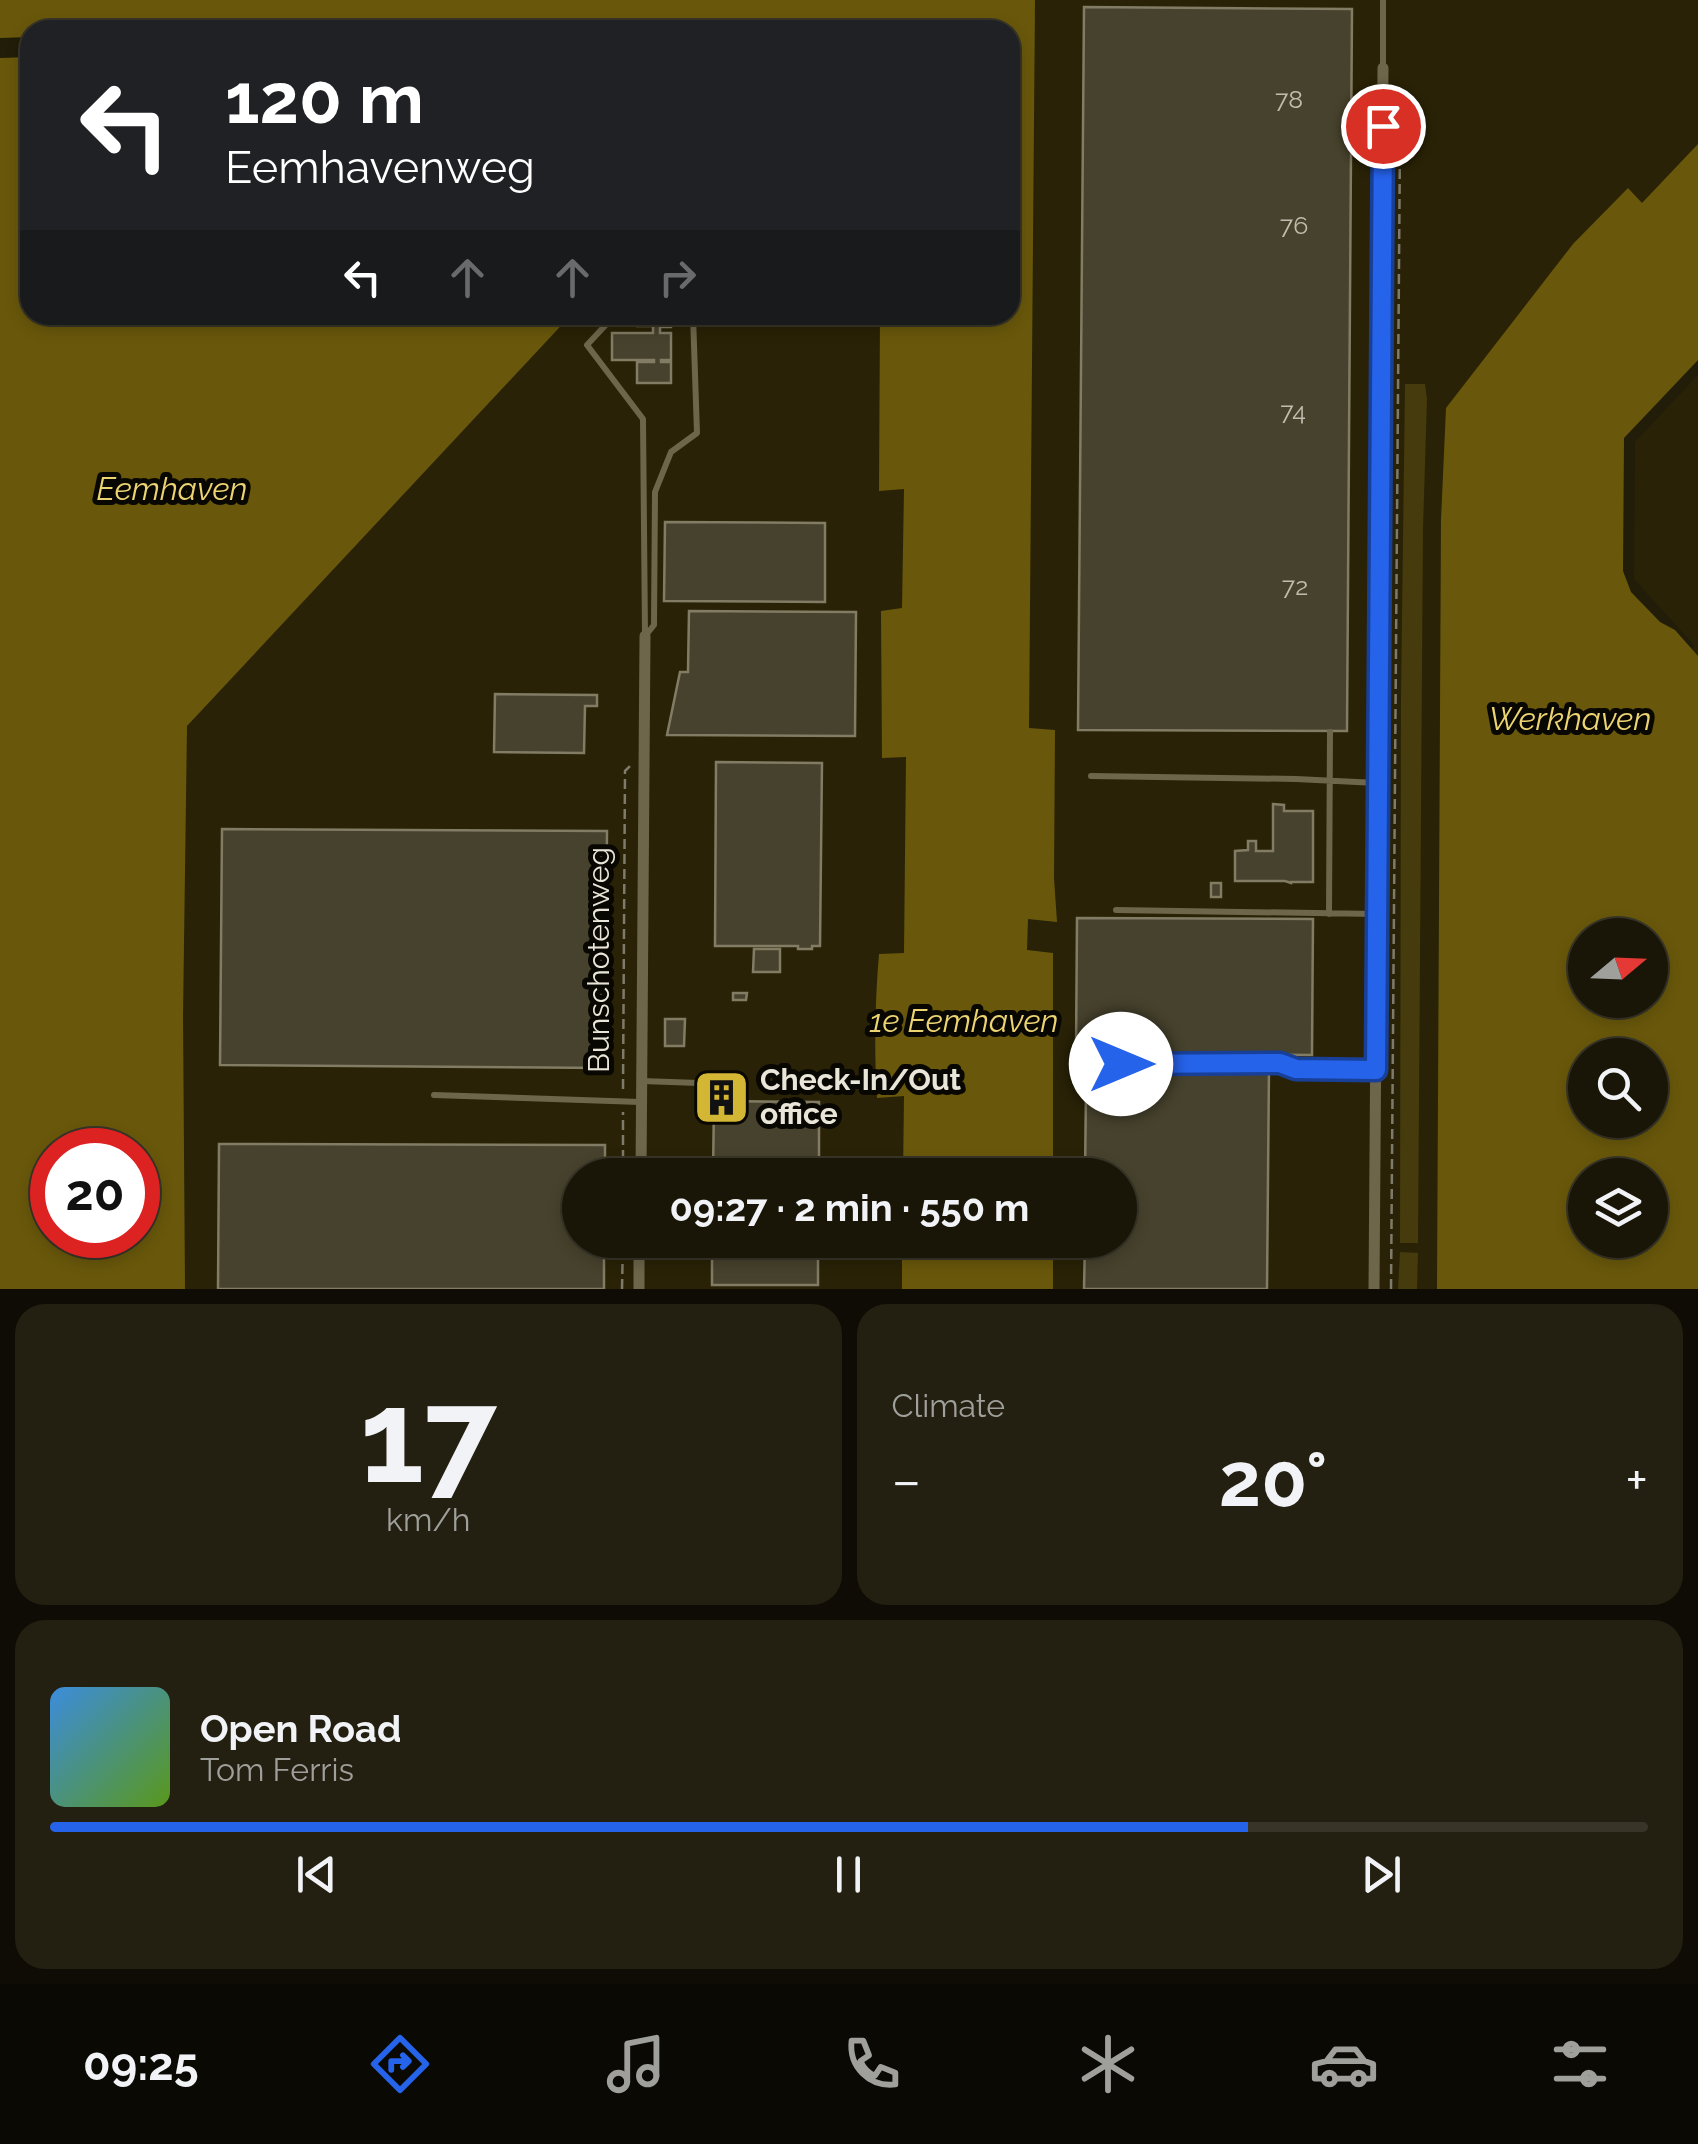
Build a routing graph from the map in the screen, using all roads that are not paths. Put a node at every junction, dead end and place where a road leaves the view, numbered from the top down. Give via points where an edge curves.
1 (1383, 0) edge
2 (1383, 68) joint
3 (606, 325) edge
4 (693, 325) edge
5 (645, 636) junction
6 (1330, 732) dead end
7 (1091, 776) dead end
8 (1329, 780) junction
9 (1378, 783) junction
10 (1116, 910) dead end
11 (1329, 914) junction
12 (1377, 914) junction
13 (1121, 1064) dead end
14 (1376, 1070) junction
15 (642, 1081) junction
16 (699, 1082) dead end
17 (434, 1095) dead end
18 (642, 1102) junction
19 (641, 1158) edge
20 (639, 1258) edge
21 (638, 1289) edge
22 (1374, 1289) edge

1 - 2 lane
2 - 9 street
3 - 5 lane via 587,345 643,419
4 - 5 lane via 696,433 671,452 655,492 654,625
5 - 15 street, Bunschotenweg
6 - 8 lane
7 - 8 lane
8 - 9 lane
8 - 11 lane
9 - 12 street
10 - 11 lane
11 - 12 lane
12 - 14 street
13 - 14 lane
14 - 22 street
15 - 16 lane
15 - 18 street, Bunschotenweg
17 - 18 lane
18 - 19 street, Bunschotenweg
20 - 21 street

